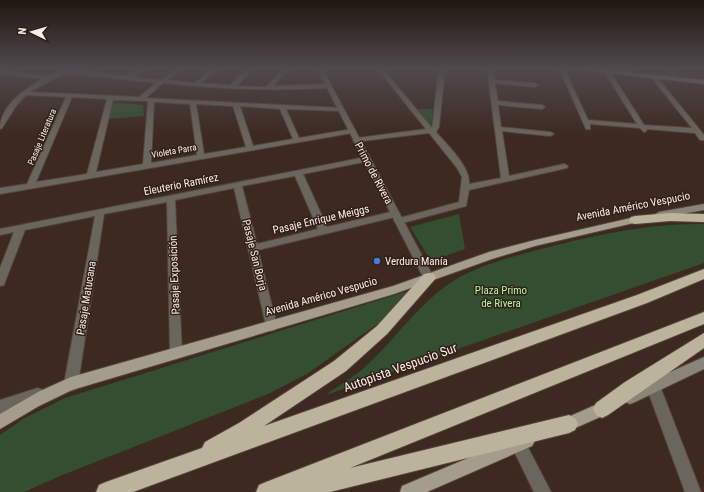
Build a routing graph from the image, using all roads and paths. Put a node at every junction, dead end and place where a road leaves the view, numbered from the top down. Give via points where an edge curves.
1 (29, 91) edge
2 (150, 91) edge
3 (331, 91) edge
4 (398, 91) edge
5 (440, 91) edge
6 (493, 91) edge
7 (571, 91) edge
8 (620, 91) edge
9 (665, 91) edge
10 (24, 94) junction
11 (70, 96) junction
12 (110, 98) junction
13 (140, 100) junction
14 (151, 100) junction
15 (194, 102) junction
16 (494, 103) junction
17 (236, 105) junction
18 (282, 107) junction
19 (542, 107) dead end
20 (341, 110) junction
21 (0, 127) edge
22 (642, 127) junction
23 (498, 129) junction
24 (352, 131) junction
25 (431, 131) junction
26 (698, 131) junction
27 (550, 134) dead end
28 (646, 134) dead end
29 (703, 138) edge
30 (357, 140) junction
31 (297, 141) junction
32 (250, 149) junction
33 (201, 157) junction
34 (366, 159) junction
35 (147, 166) junction
36 (564, 166) dead end
37 (298, 172) junction
38 (91, 175) junction
39 (505, 180) junction
40 (31, 185) junction
41 (237, 185) junction
42 (466, 187) junction
43 (0, 190) edge
44 (171, 198) junction
45 (704, 207) edge
46 (100, 212) junction
47 (397, 218) junction
48 (704, 218) edge
49 (635, 220) junction
50 (21, 228) junction
51 (324, 231) junction
52 (0, 232) edge
53 (253, 248) junction
54 (704, 274) edge
55 (429, 278) junction
56 (0, 282) edge
57 (704, 318) edge
58 (271, 326) junction
59 (704, 340) edge
60 (176, 353) junction
61 (704, 363) edge
62 (72, 384) junction
63 (653, 386) junction
64 (53, 391) junction
65 (0, 407) edge
66 (602, 409) junction
67 (0, 422) edge
68 (569, 424) junction
69 (519, 445) junction
70 (177, 466) junction
71 (106, 492) edge
72 (266, 492) edge
73 (290, 492) edge
74 (408, 492) edge
75 (543, 492) edge
76 (693, 492) edge

1 - 10 street
2 - 13 street
3 - 20 street, Primo de Rivera
4 - 25 street
5 - 25 street via 436,126
6 - 16 street
7 - 22 street via 587,125
8 - 22 street
9 - 26 street
10 - 11 street
10 - 21 street
11 - 12 street
11 - 40 street, Pasaje Literatura
12 - 13 street
12 - 38 street
13 - 14 street
14 - 15 street
14 - 35 street
15 - 17 street
15 - 33 street
16 - 19 street
16 - 23 street
17 - 18 street
17 - 32 street
18 - 20 street
18 - 31 street
20 - 24 street, Primo de Rivera
22 - 26 street
22 - 28 street
23 - 27 street
23 - 39 street
24 - 30 street, Primo de Rivera
24 - 31 street, Violeta Parra
25 - 30 street
25 - 42 street via 464,172
26 - 29 street
30 - 34 street, Primo de Rivera
31 - 32 street, Violeta Parra
32 - 33 street, Violeta Parra
33 - 35 street, Violeta Parra
34 - 37 street, Eleuterio Ramírez
34 - 47 street, Primo de Rivera
35 - 38 street, Violeta Parra
36 - 39 street
37 - 41 street, Eleuterio Ramírez
37 - 51 street
38 - 40 street, Violeta Parra
39 - 42 street
40 - 43 street, Violeta Parra
41 - 44 street, Eleuterio Ramírez
41 - 53 street, Pasaje San Borja
42 - 47 street, Pasaje Enrique Meiggs via 464,204
44 - 46 street, Eleuterio Ramírez
44 - 60 street, Pasaje Exposición
45 - 49 main road, Avenida Américo Vespucio
46 - 50 street, Eleuterio Ramírez
46 - 62 street, Pasaje Matucana
47 - 51 street, Pasaje Enrique Meiggs
47 - 55 street, Primo de Rivera
48 - 49 highway
49 - 55 main road, Avenida Américo Vespucio via 512,249
50 - 52 street, Eleuterio Ramírez
50 - 56 street
51 - 53 street, Pasaje Enrique Meiggs
53 - 58 street, Pasaje San Borja
54 - 70 highway, Autopista Vespucio Sur via 642,299
55 - 58 main road, Avenida Américo Vespucio
55 - 70 highway via 382,330 340,366 245,429
57 - 72 highway
58 - 60 main road, Avenida Américo Vespucio
59 - 66 highway
60 - 62 main road, Avenida Américo Vespucio
61 - 63 main road
62 - 64 main road, Avenida Américo Vespucio
63 - 66 main road
63 - 76 street
64 - 65 street
64 - 67 main road, Avenida Américo Vespucio
66 - 68 main road
68 - 69 main road
68 - 73 highway
69 - 74 main road
69 - 75 street
70 - 71 highway, Autopista Vespucio Sur

